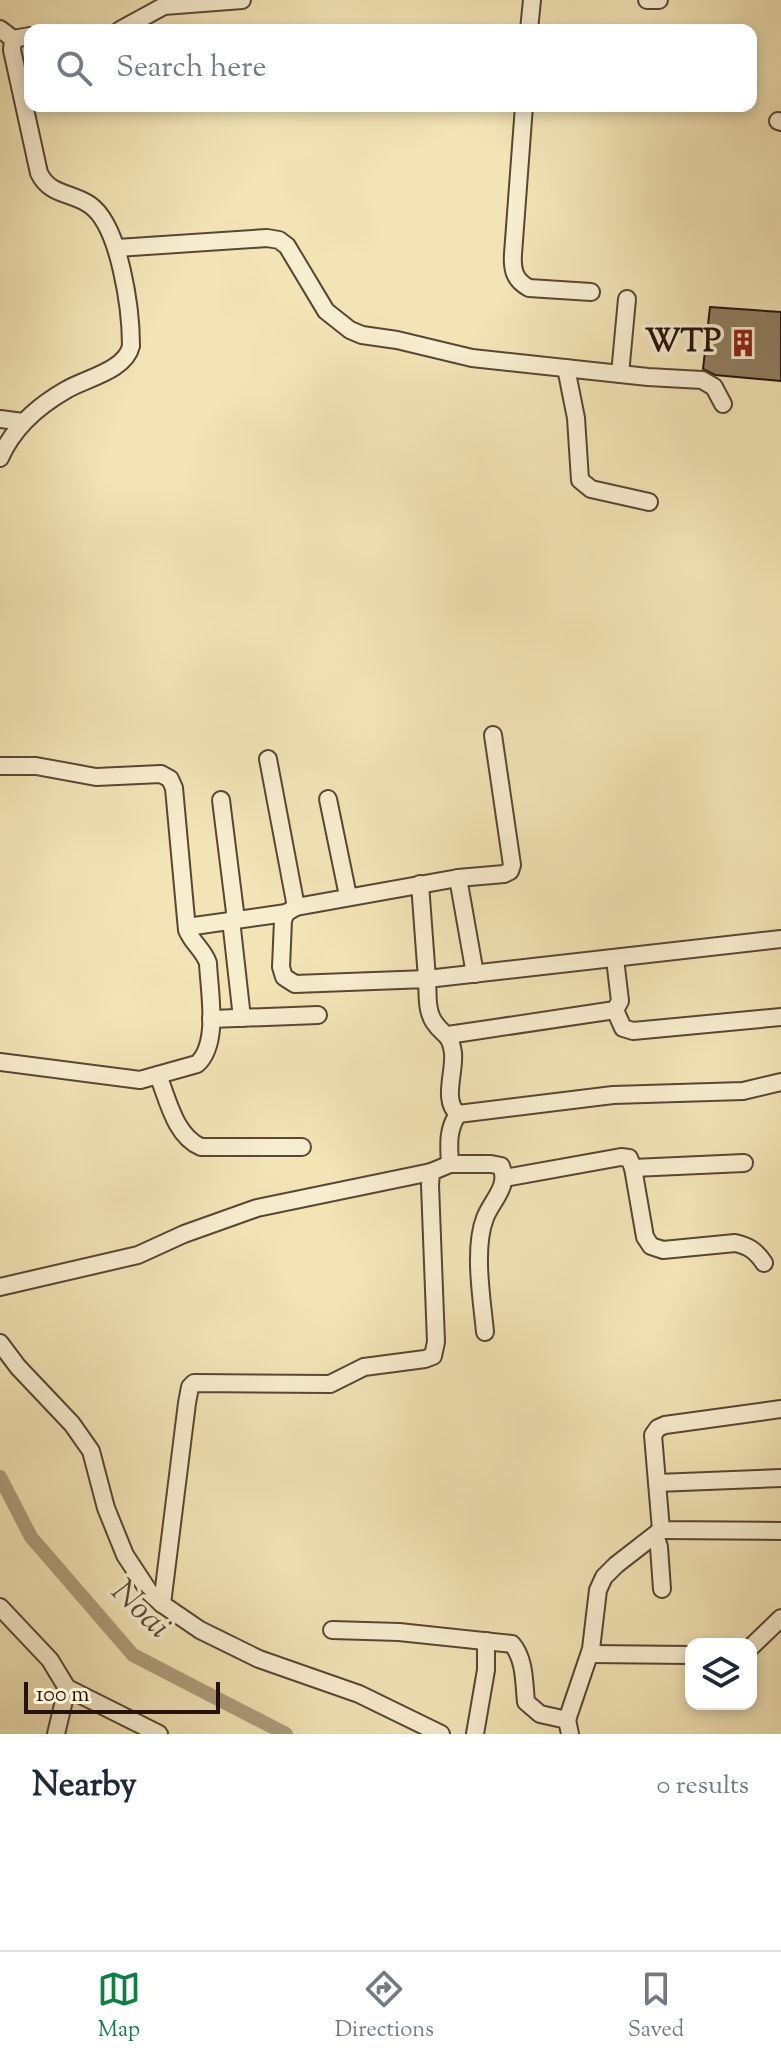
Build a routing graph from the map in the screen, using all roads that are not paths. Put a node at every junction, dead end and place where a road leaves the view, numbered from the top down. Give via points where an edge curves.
1 (242, 0) edge
2 (532, 0) edge
3 (647, 0) edge
4 (659, 0) edge
5 (131, 24) edge
6 (530, 24) edge
7 (14, 35) edge
8 (24, 111) edge
9 (24, 112) edge
10 (524, 112) edge
11 (117, 248) junction
12 (591, 292) dead end
13 (627, 299) dead end
14 (566, 368) junction
15 (620, 374) junction
16 (723, 404) dead end
17 (0, 419) edge
18 (23, 422) junction
19 (0, 458) edge
20 (649, 502) dead end
21 (493, 735) dead end
22 (268, 759) dead end
23 (0, 766) edge
24 (328, 799) dead end
25 (221, 800) dead end
26 (458, 878) junction
27 (420, 884) junction
28 (348, 896) junction
29 (291, 910) junction
30 (233, 920) junction
31 (187, 927) junction
32 (781, 939) edge
33 (615, 959) junction
34 (475, 974) junction
35 (427, 979) junction
36 (615, 1010) junction
37 (318, 1015) dead end
38 (781, 1017) edge
39 (242, 1018) junction
40 (211, 1019) junction
41 (448, 1035) junction
42 (0, 1062) edge
43 (158, 1075) junction
44 (781, 1082) edge
45 (458, 1114) junction
46 (302, 1147) dead end
47 (744, 1163) dead end
48 (450, 1164) junction
49 (633, 1168) junction
50 (431, 1172) junction
51 (505, 1178) junction
52 (764, 1263) dead end
53 (0, 1287) edge
54 (485, 1332) dead end
55 (0, 1343) edge
56 (781, 1409) edge
57 (781, 1478) edge
58 (657, 1483) junction
59 (781, 1531) edge
60 (658, 1532) junction
61 (662, 1589) dead end
62 (162, 1604) junction
63 (0, 1607) edge
64 (781, 1618) edge
65 (332, 1630) dead end
66 (486, 1641) junction
67 (757, 1641) edge
68 (590, 1654) junction
69 (685, 1655) edge
70 (67, 1688) junction
71 (568, 1727) edge
72 (56, 1734) edge
73 (159, 1734) edge
74 (441, 1734) edge
75 (475, 1734) edge

1 - 5 street via 164,6
2 - 6 street
3 - 4 street
7 - 8 street
9 - 11 street via 43,181 100,213
10 - 12 street via 514,274 529,288
11 - 14 street via 279,240 326,311 350,330 472,358
11 - 18 street via 129,355 65,390
13 - 15 street
14 - 15 street
14 - 20 street via 580,480 591,489
15 - 16 street via 702,380 714,387
17 - 18 street
18 - 19 street
21 - 26 street via 512,865 504,874
22 - 29 street
23 - 31 street via 36,766 96,777 161,774 170,779
24 - 28 street
25 - 30 street
26 - 27 street
26 - 34 street
27 - 28 street
27 - 35 street
28 - 29 street
29 - 30 street
29 - 35 street via 283,920 281,967 284,977 295,984
30 - 31 street
30 - 39 street
31 - 40 street via 208,963
32 - 33 street
33 - 34 street
33 - 36 street via 620,1001
34 - 35 street
35 - 41 street via 433,1021
36 - 38 street via 623,1028 633,1031
36 - 41 street
37 - 39 street
39 - 40 street
40 - 43 street via 204,1058
41 - 45 street via 453,1055 451,1105
42 - 43 street via 140,1080
43 - 46 street via 182,1134 191,1143
44 - 45 street via 743,1091 613,1095
45 - 48 street via 449,1137
47 - 49 street
48 - 50 street
48 - 51 street via 501,1166
49 - 51 street via 629,1158 621,1157
49 - 52 street via 651,1246 663,1250 735,1243 756,1252
50 - 53 street via 257,1208 138,1255
50 - 62 street via 433,1356 364,1367 330,1384 194,1383 187,1403
51 - 54 street via 481,1234
55 - 62 street via 91,1451 125,1555
56 - 58 street via 658,1428 653,1435
57 - 58 street
58 - 60 street
59 - 60 street
60 - 61 street
60 - 68 street via 604,1577
62 - 74 street via 259,1659 359,1694
63 - 70 street via 50,1660
64 - 67 street
65 - 66 street
66 - 71 street via 512,1644 518,1651 526,1702
66 - 75 street
68 - 69 street
68 - 71 street
70 - 72 street
70 - 73 street

